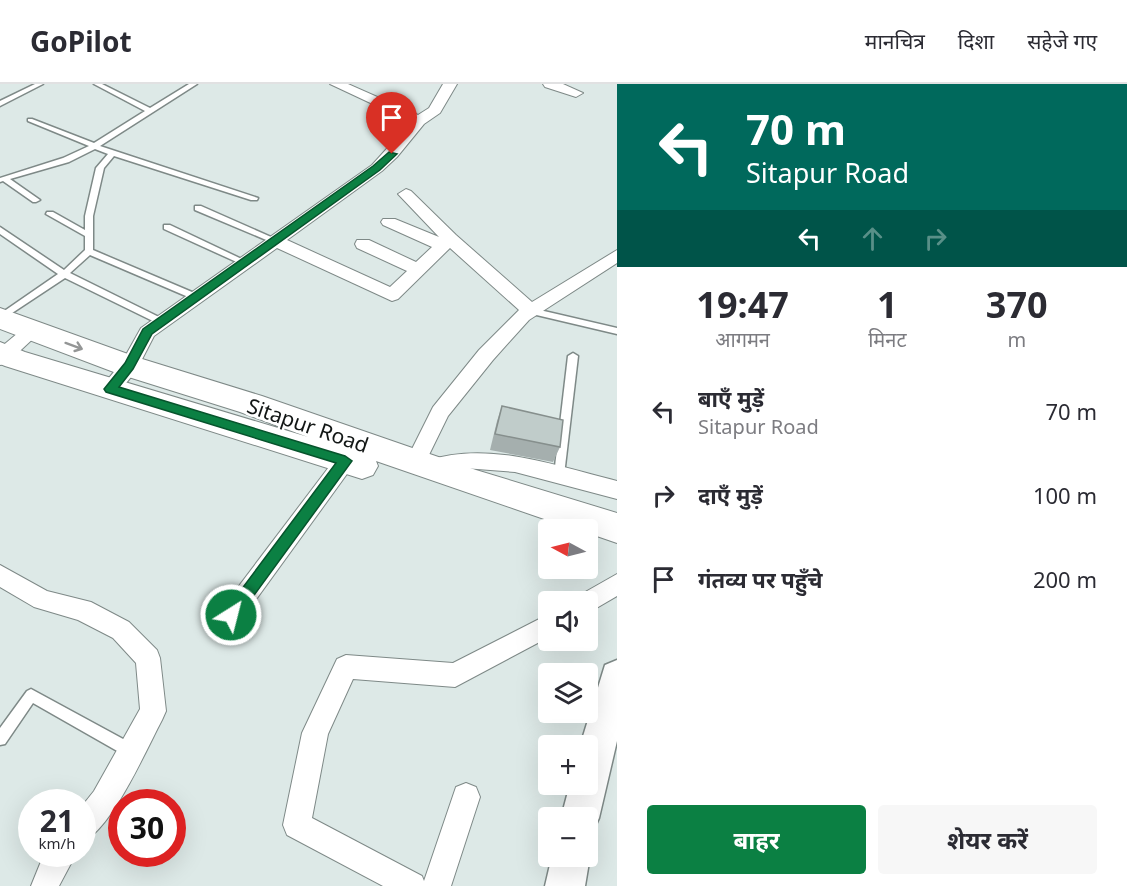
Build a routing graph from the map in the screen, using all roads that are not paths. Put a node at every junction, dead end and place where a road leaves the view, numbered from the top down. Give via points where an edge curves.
1 (40, 84) edge
2 (97, 84) edge
3 (194, 84) edge
4 (337, 84) edge
5 (450, 84) edge
6 (550, 84) edge
7 (576, 93) dead end
8 (0, 104) edge
9 (150, 111) junction
10 (30, 120) dead end
11 (419, 121) junction
12 (95, 146) junction
13 (112, 153) junction
14 (2, 180) edge
15 (406, 194) dead end
16 (254, 198) dead end
17 (36, 200) dead end
18 (198, 208) dead end
19 (50, 214) dead end
20 (389, 222) dead end
21 (167, 227) dead end
22 (0, 230) edge
23 (89, 235) junction
24 (274, 240) junction
25 (446, 242) junction
26 (363, 244) dead end
27 (89, 251) junction
28 (614, 261) edge
29 (243, 262) junction
30 (418, 269) junction
31 (64, 274) junction
32 (196, 297) junction
33 (531, 311) junction
34 (0, 318) edge
35 (162, 322) junction
36 (31, 331) junction
37 (617, 331) edge
38 (2, 355) edge
39 (573, 356) dead end
40 (120, 378) junction
41 (345, 461) junction
42 (423, 465) junction
43 (559, 475) junction
44 (617, 490) edge
45 (538, 519) edge
46 (617, 528) edge
47 (598, 538) edge
48 (617, 544) edge
49 (0, 575) edge
50 (617, 584) edge
51 (598, 596) edge
52 (231, 615) dead end
53 (538, 631) edge
54 (617, 676) edge
55 (0, 739) edge
56 (598, 747) edge
57 (131, 752) junction
58 (466, 797) dead end
59 (96, 811) edge
60 (52, 867) edge
61 (569, 867) edge
62 (45, 886) edge
63 (412, 886) edge
64 (437, 886) edge
65 (565, 886) edge

1 - 8 lane
2 - 9 lane
3 - 9 lane
4 - 11 street
5 - 11 street via 435,110
6 - 7 street
9 - 12 lane
10 - 12 lane
11 - 24 street via 377,168
12 - 13 lane
12 - 14 lane via 66,160
13 - 16 lane
13 - 23 lane via 100,168 89,216
14 - 17 lane
15 - 25 street
18 - 24 lane
19 - 23 lane
20 - 25 street
21 - 29 lane
22 - 31 lane
23 - 27 lane
24 - 29 street
24 - 30 street via 392,295
25 - 30 street
25 - 33 street
26 - 30 street
27 - 31 lane
27 - 32 lane
28 - 33 street
29 - 32 street
31 - 34 lane
31 - 35 lane
32 - 35 street
33 - 37 lane
33 - 42 street via 486,355 440,412
34 - 36 main road, Sitapur Road
35 - 40 street via 147,332
36 - 38 street
36 -> 40 main road, Sitapur Road
38 - 40 main road, Sitapur Road
39 - 43 lane
40 - 41 main road, Sitapur Road
40 - 42 main road, Sitapur Road via 250,404
41 - 45 main road, Sitapur Road
41 - 52 street
42 - 43 street via 464,460 515,464
42 - 46 main road, Sitapur Road
43 - 44 street
47 - 48 main road
49 - 57 street via 42,600 83,610 121,630 148,658 153,711
50 - 51 street
53 - 63 street via 454,675 346,667 315,733 297,825
54 - 56 main road
55 - 57 lane via 31,695
57 - 59 street
58 - 64 street
60 - 62 street
61 - 65 main road

